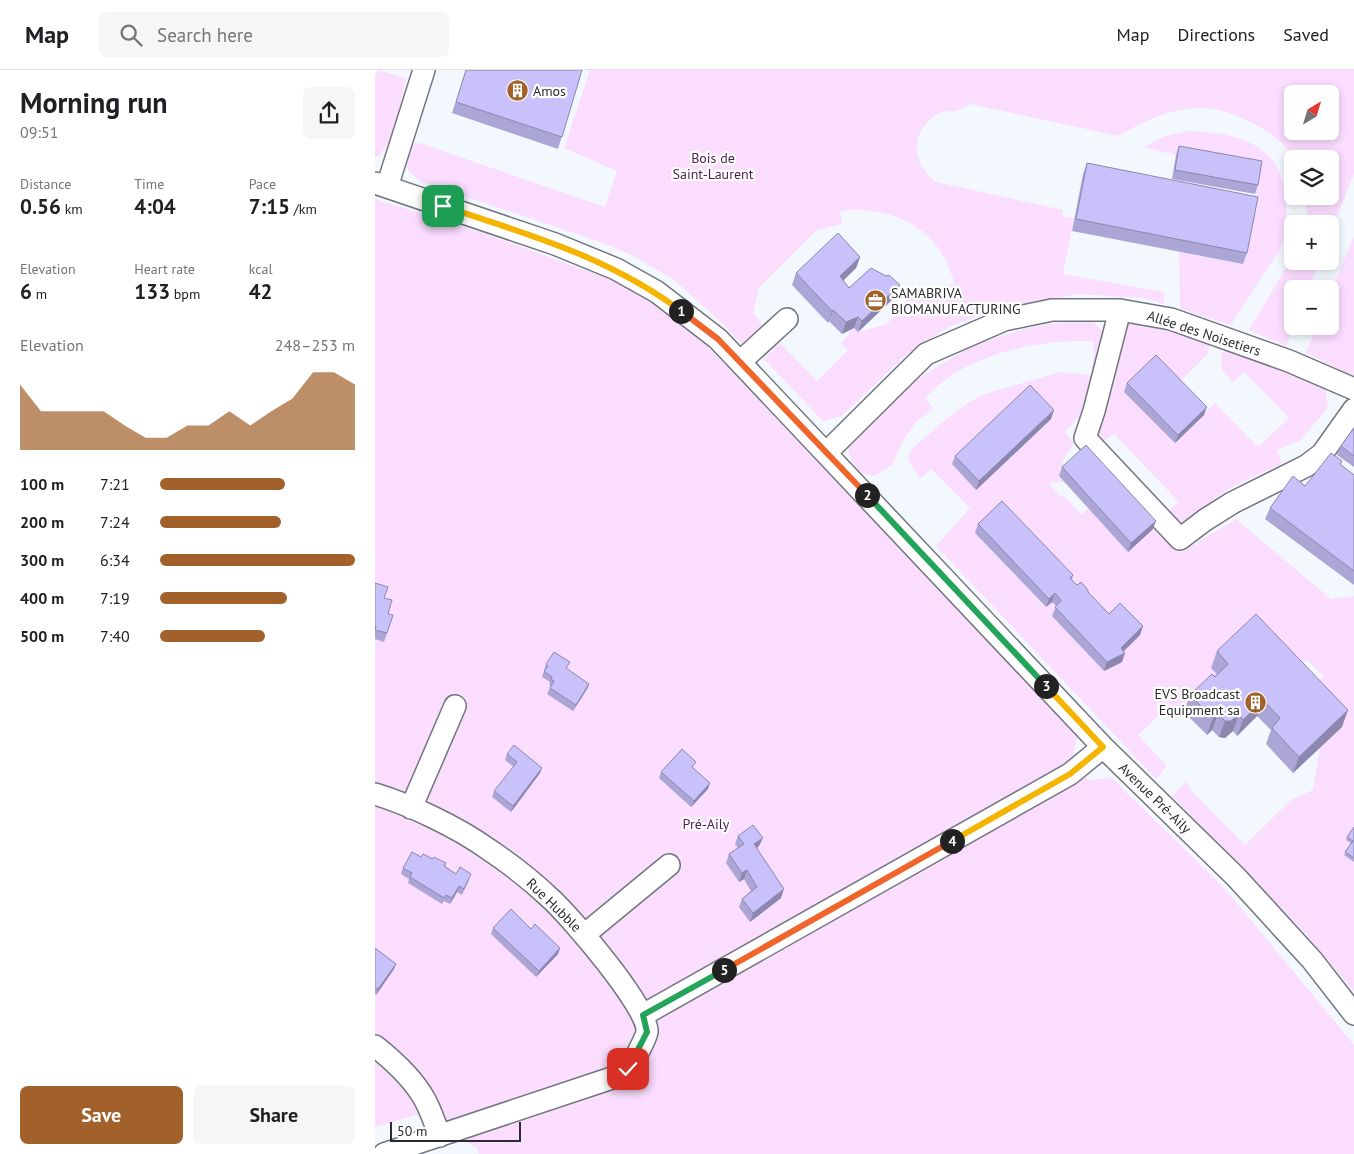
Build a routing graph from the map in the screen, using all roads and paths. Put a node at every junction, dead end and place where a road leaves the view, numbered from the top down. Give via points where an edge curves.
1 (424, 70) edge
2 (381, 185) edge
3 (1120, 310) junction
4 (787, 319) dead end
5 (740, 362) junction
6 (1354, 389) edge
7 (1354, 409) edge
8 (826, 453) junction
9 (455, 706) dead end
10 (1103, 747) junction
11 (375, 794) edge
12 (411, 808) junction
13 (669, 865) dead end
14 (584, 935) junction
15 (1354, 1014) edge
16 (643, 1015) junction
17 (375, 1046) edge
18 (440, 1136) junction
19 (384, 1154) edge

1 - 2 street
2 - 5 street, Avenue Pré-Aily via 555,244 616,269 657,292 718,339
3 - 6 street, Allée des Noisetiers via 1171,319 1289,361
3 - 7 street via 1085,438 1180,539 1232,503 1306,466 1322,454
3 - 8 street, Allée des Noisetiers via 1053,310 1004,320 926,354
4 - 5 street
5 - 8 street, Avenue Pré-Aily
8 - 10 street, Avenue Pré-Aily
9 - 12 street
10 - 15 street, Avenue Pré-Aily via 1236,877 1312,960
10 - 16 street via 1070,774
11 - 12 street, Rue Hubble
12 - 14 street, Rue Hubble via 494,853 551,899
13 - 14 street
14 - 16 street, Rue Hubble
16 - 18 street via 647,1032 628,1069 618,1076
17 - 18 street via 414,1083
18 - 19 street

